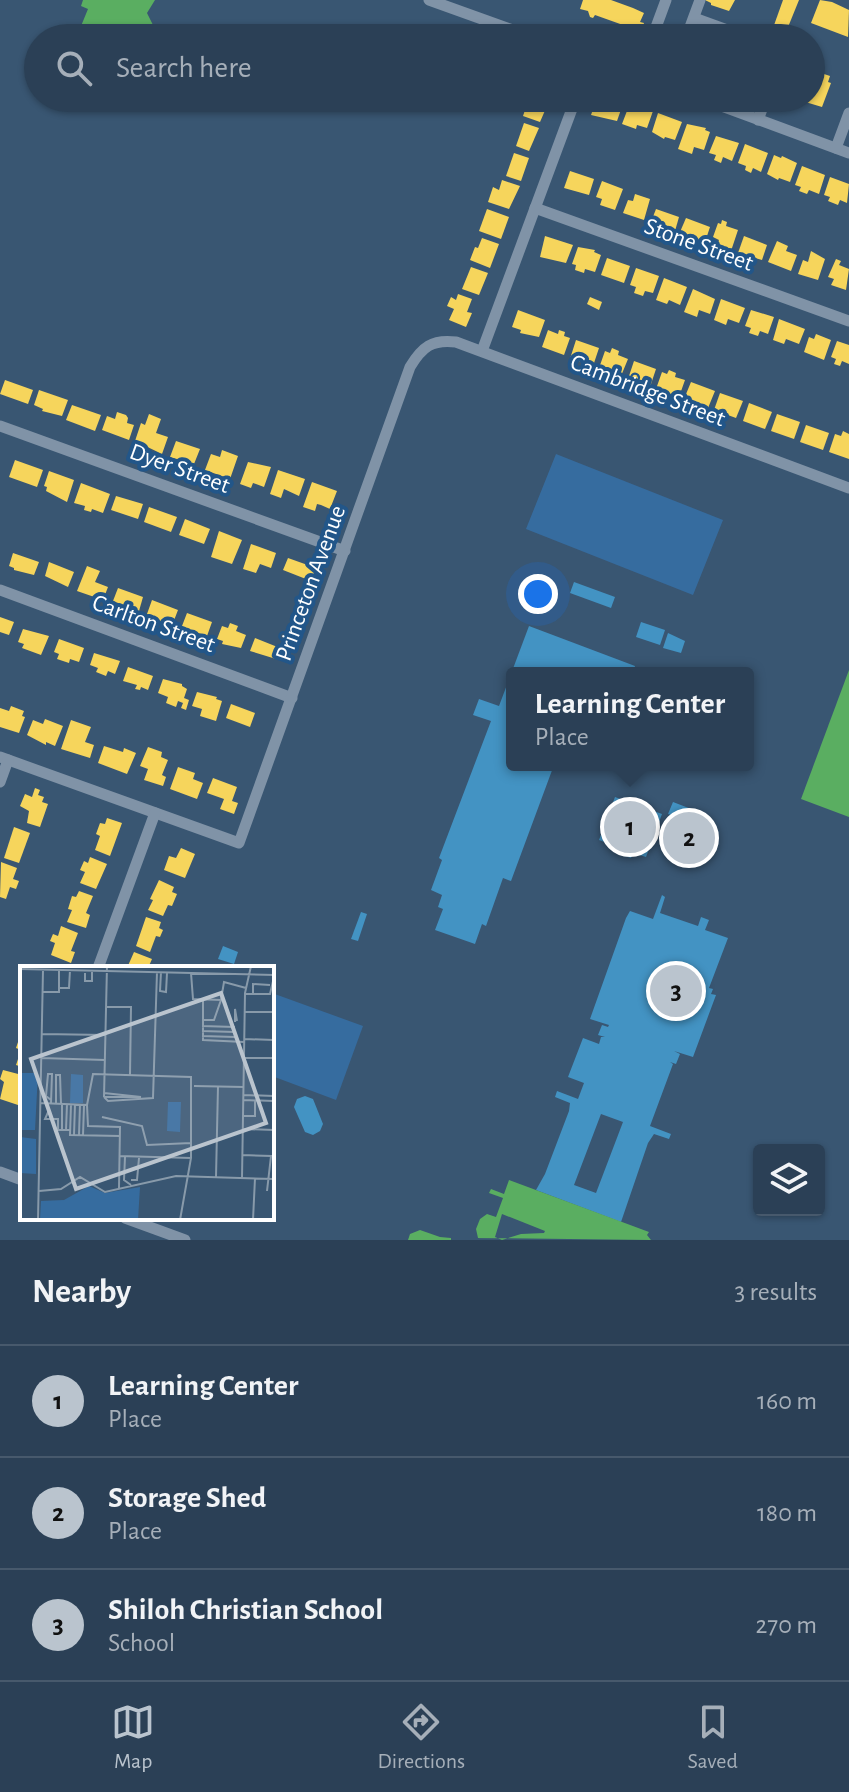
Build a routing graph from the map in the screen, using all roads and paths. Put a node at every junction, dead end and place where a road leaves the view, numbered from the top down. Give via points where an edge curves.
1 (429, 0) edge
2 (666, 0) edge
3 (700, 0) edge
4 (694, 18) junction
5 (496, 24) edge
6 (657, 24) edge
7 (692, 24) edge
8 (710, 24) edge
9 (571, 112) edge
10 (737, 112) edge
11 (761, 112) edge
12 (849, 113) edge
13 (758, 120) junction
14 (836, 148) junction
15 (849, 153) edge
16 (535, 208) junction
17 (849, 321) edge
18 (431, 342) joint
19 (482, 351) junction
20 (0, 426) edge
21 (849, 488) edge
22 (345, 551) junction
23 (0, 590) edge
24 (292, 698) junction
25 (4, 758) edge
26 (0, 782) edge
27 (155, 813) junction
28 (99, 966) edge
29 (0, 1172) edge
30 (20, 1177) edge
31 (130, 1220) edge
32 (185, 1240) edge

1 - 5 street
2 - 6 street
3 - 4 street
4 - 7 street
4 - 8 street
9 - 16 street
10 - 13 street
11 - 13 street
12 - 14 street
13 - 14 street
14 - 15 street
16 - 17 street, Stone Street
16 - 19 street
18 - 19 street, Cambridge Street via 456,342
18 - 22 street, Princeton Avenue via 410,367
19 - 21 street, Cambridge Street
20 - 22 street, Dyer Street
22 - 24 street, Princeton Avenue
23 - 24 street, Carlton Street
24 - 27 street, Princeton Avenue via 239,843
25 - 26 street
25 - 27 street
27 - 28 street
29 - 30 street
31 - 32 street

